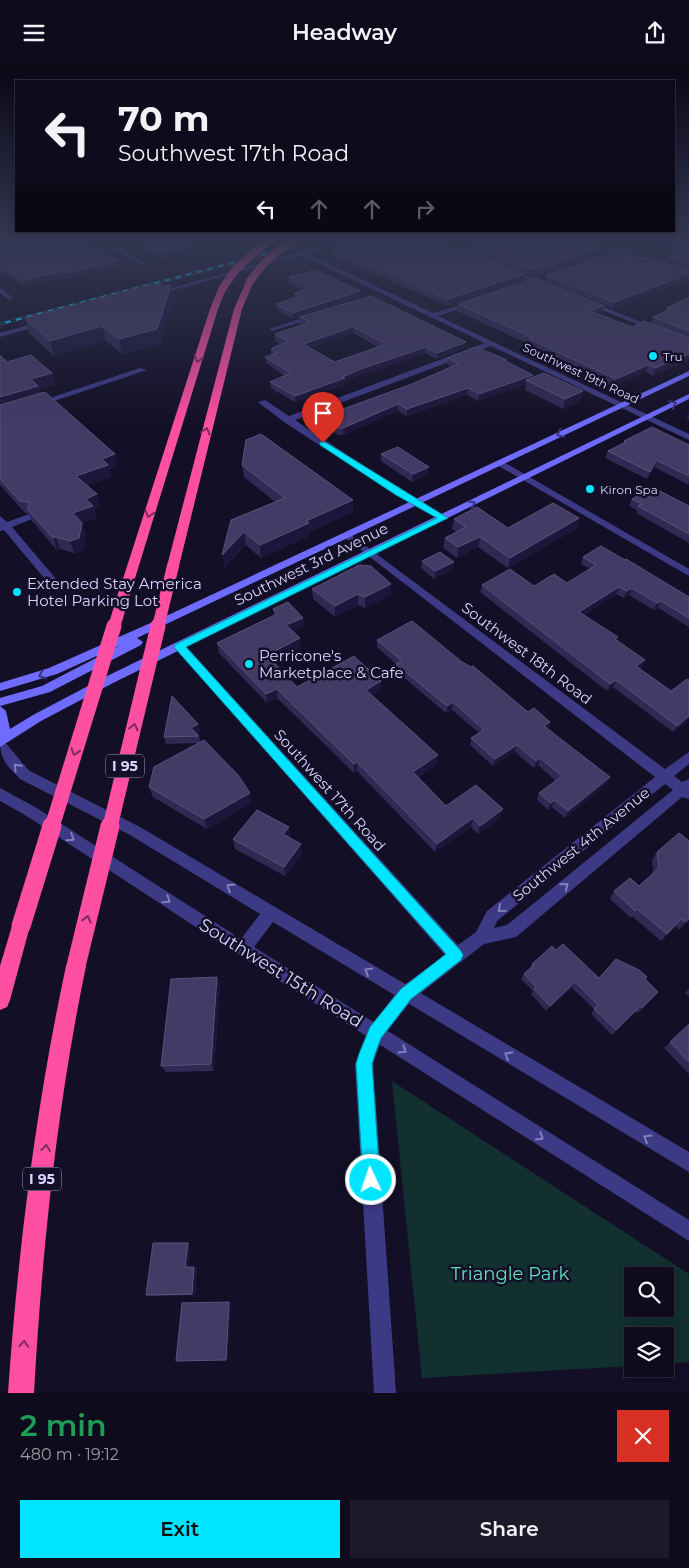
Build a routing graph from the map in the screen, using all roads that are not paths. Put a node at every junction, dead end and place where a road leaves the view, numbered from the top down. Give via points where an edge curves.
1 (217, 302) edge
2 (241, 302) edge
3 (406, 302) edge
4 (471, 302) edge
5 (586, 302) edge
6 (322, 314) edge
7 (433, 315) junction
8 (54, 320) edge
9 (272, 329) dead end
10 (662, 332) edge
11 (0, 335) edge
12 (491, 343) junction
13 (143, 369) dead end
14 (689, 373) edge
15 (689, 396) edge
16 (262, 402) dead end
17 (623, 405) junction
18 (27, 407) edge
19 (647, 417) junction
20 (287, 420) junction
21 (689, 437) edge
22 (500, 463) junction
23 (525, 477) junction
24 (417, 503) junction
25 (28, 517) edge
26 (443, 518) junction
27 (2, 524) edge
28 (347, 535) junction
29 (370, 553) junction
30 (689, 573) edge
31 (58, 588) dead end
32 (168, 621) junction
33 (180, 647) junction
34 (0, 687) edge
35 (0, 702) edge
36 (0, 711) edge
37 (2, 741) edge
38 (689, 757) edge
39 (665, 777) junction
40 (687, 789) edge
41 (0, 794) edge
42 (271, 912) junction
43 (481, 937) junction
44 (243, 949) junction
45 (456, 955) junction
46 (406, 994) junction
47 (0, 1000) edge
48 (376, 1033) junction
49 (689, 1163) edge
50 (689, 1231) edge
51 (21, 1393) edge
52 (384, 1393) edge

1 -> 47 highway, bridge
51 -> 2 highway, I 95, bridge via 26,1314 64,1021 173,566
3 - 7 street, Southwest 19th Road
4 - 7 street
5 - 10 street
6 - 9 street
7 - 12 street, Southwest 19th Road
8 - 11 street
12 - 17 street, Southwest 19th Road
12 - 20 street
13 - 18 street
14 - 17 main road, Southwest 3rd Avenue
19 -> 15 main road, Southwest 3rd Avenue
16 - 20 street
17 - 19 street, Southwest 19th Road
17 -> 22 main road, Southwest 3rd Avenue
19 - 21 street, Southwest 19th Road
19 - 23 main road, Southwest 3rd Avenue
20 - 24 street
22 - 23 street
22 - 24 main road, Southwest 3rd Avenue
26 -> 23 main road, Southwest 3rd Avenue
23 - 30 street
24 - 26 street
24 - 28 main road, Southwest 3rd Avenue
25 - 27 street
26 - 29 main road, Southwest 3rd Avenue
27 - 31 street
28 - 29 street, Southwest 18th Road
28 - 32 main road, Southwest 3rd Avenue
29 - 33 main road, Southwest 3rd Avenue
29 - 39 street, Southwest 18th Road
32 -> 34 main road, Southwest 3rd Avenue via 53,671
32 - 35 main road, Southwest 3rd Avenue via 137,642 46,689
33 - 37 main road, Southwest 3rd Avenue via 49,711
33 - 45 street, Southwest 17th Road
36 - 37 main road via 3,718
42 -> 37 street via 135,831 24,775 11,761
38 - 39 street, Southwest 4th Avenue
39 - 40 street, Southwest 18th Road
39 -> 43 street, Southwest 4th Avenue via 492,916
43 -> 40 street, Southwest 4th Avenue via 511,932
41 -> 44 street, Southwest 15th Road
42 - 44 street
46 -> 42 street
43 - 45 street, Southwest 4th Avenue
44 - 48 street, Southwest 15th Road
45 - 46 street, Southwest 4th Avenue
46 - 48 street, Southwest 4th Avenue
49 -> 46 street
48 -> 50 street, Southwest 15th Road
48 - 52 street, Southwest 4th Avenue via 364,1064

